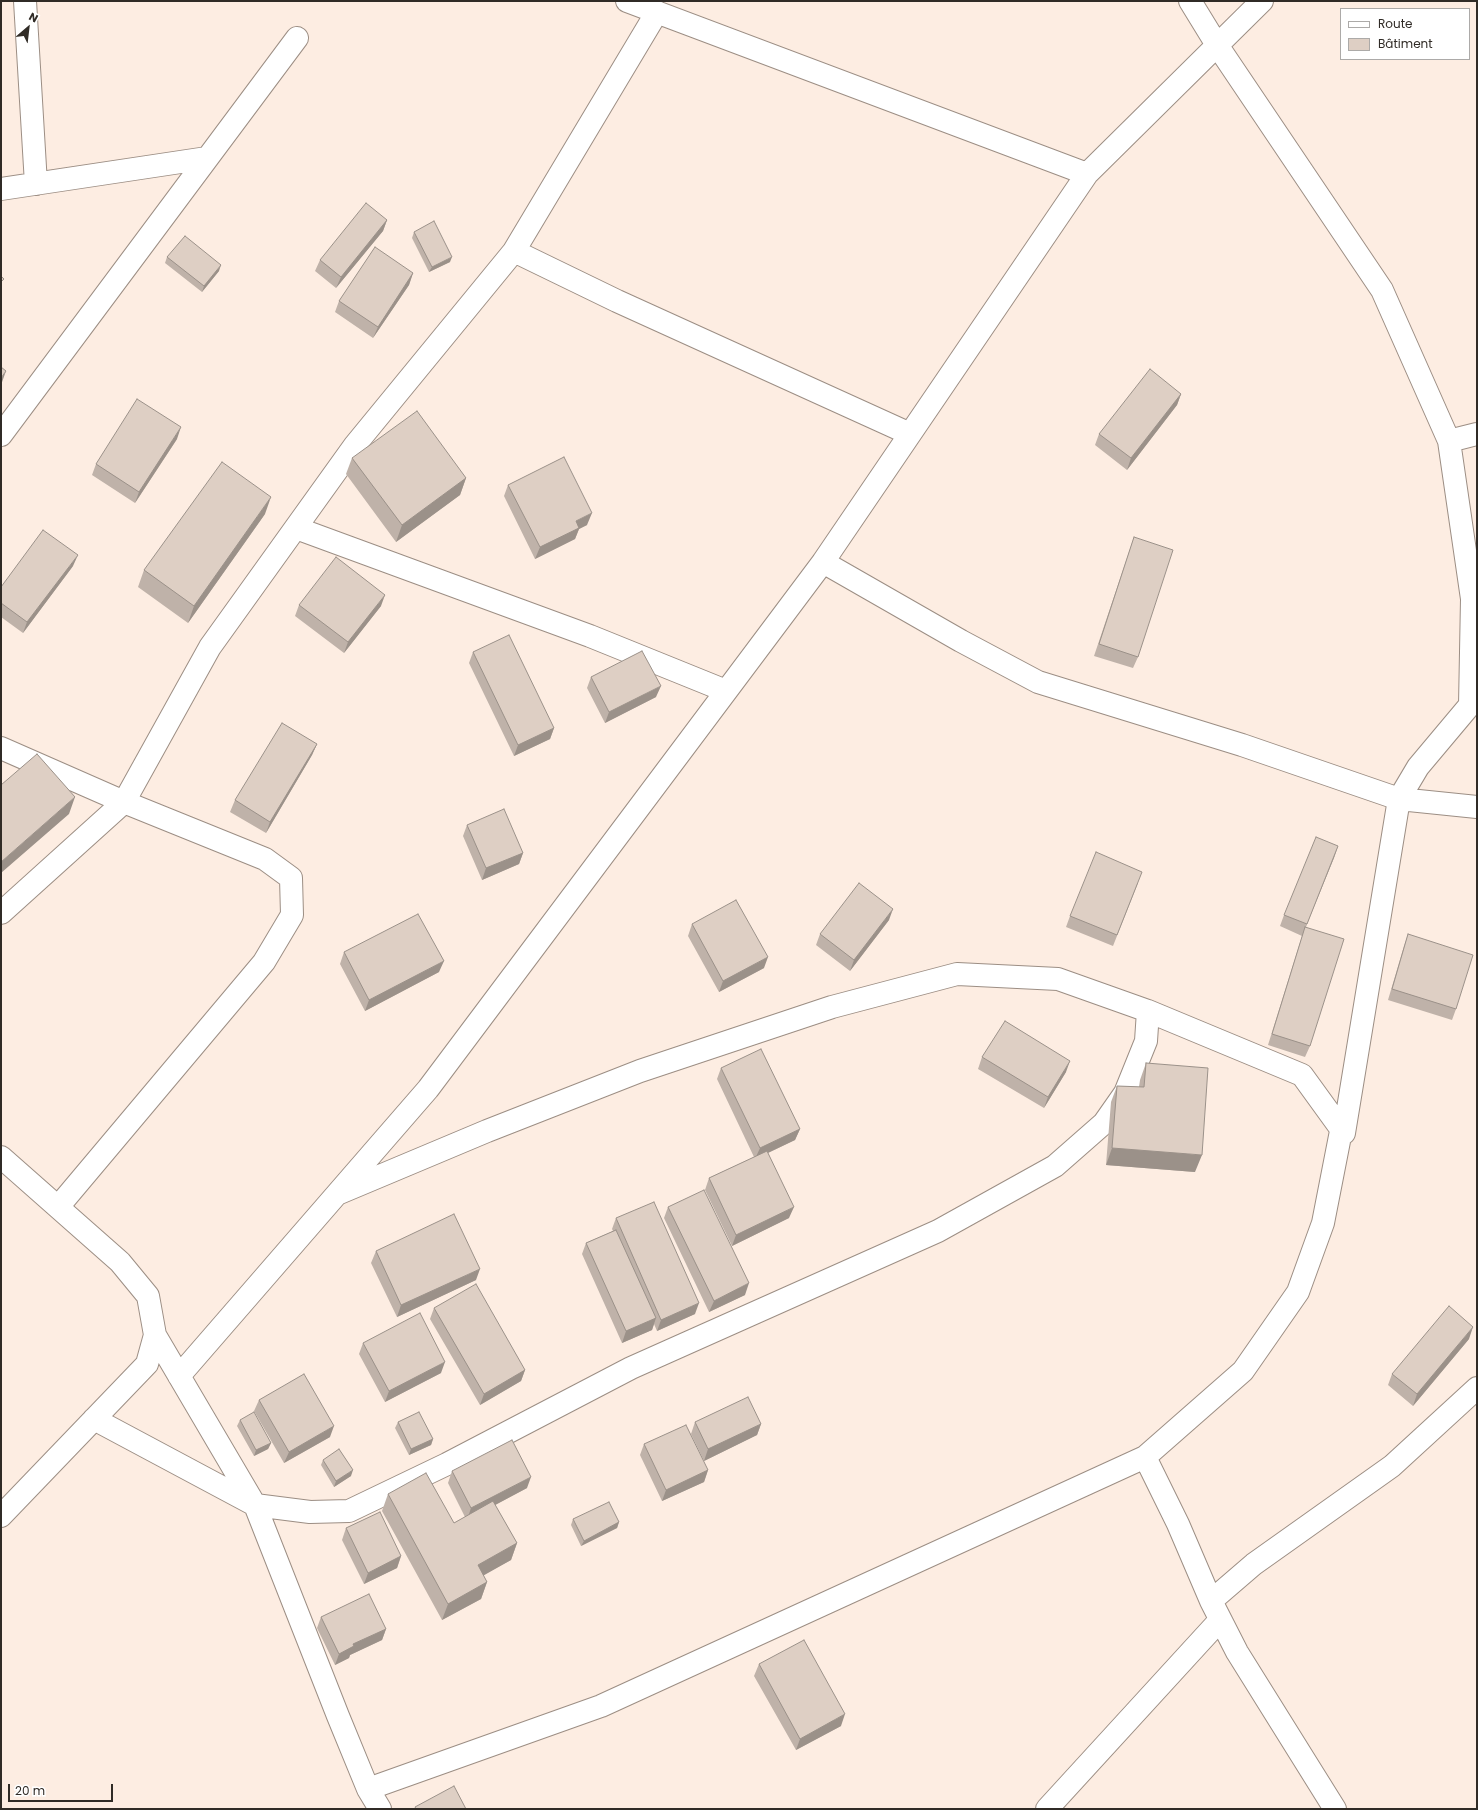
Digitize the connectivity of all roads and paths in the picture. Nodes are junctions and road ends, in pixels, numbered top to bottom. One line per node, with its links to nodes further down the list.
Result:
1 (25, 1): 10 (street)
2 (627, 1): 5 (street)
3 (1190, 1): 7 (street)
4 (1262, 1): 7 (street)
5 (657, 12): 9 (street); 12 (street)
6 (297, 38): 8 (street)
7 (1217, 45): 9 (street); 16 (street)
8 (207, 158): 10 (street); 15 (street)
9 (1087, 174): 13 (street)
10 (36, 184): 11 (street)
11 (1, 190)
12 (514, 251): 13 (street); 17 (street)
13 (910, 434): 18 (street)
14 (1477, 434): 16 (street)
15 (1, 435)
16 (1449, 441): 21 (street)
17 (296, 528): 19 (street); 22 (street)
18 (822, 562): 19 (street); 21 (street)
19 (726, 691): 28 (street)
20 (1, 748): 22 (street)
21 (1398, 800): 23 (street); 26 (street)
22 (124, 802): 24 (street); 29 (street)
23 (1477, 807)
24 (1, 913)
25 (1148, 1011): 26 (street); 28 (street); 35 (street)
26 (1344, 1133): 34 (street)
27 (1, 1156): 29 (street)
28 (337, 1194): 31 (street)
29 (58, 1207): 30 (street)
30 (155, 1335): 31 (street); 33 (street)
31 (179, 1376): 35 (street)
32 (1477, 1388): 37 (street)
33 (94, 1419): 35 (street); 36 (street)
34 (1145, 1457): 37 (street); 38 (street)
35 (255, 1505): 38 (street)
36 (1, 1516)
37 (1216, 1611): 40 (street); 41 (street)
38 (368, 1789): 39 (street)
39 (380, 1809)
40 (1047, 1809)
41 (1335, 1809)

